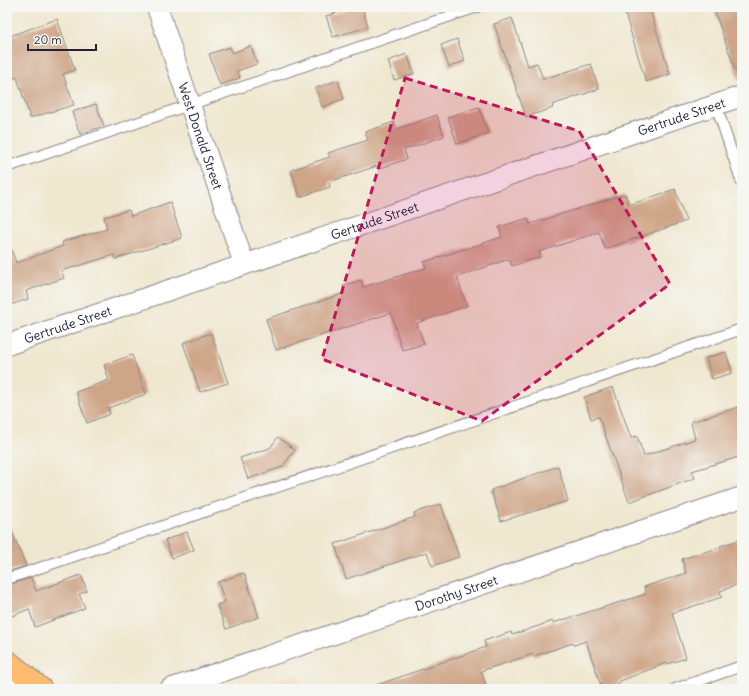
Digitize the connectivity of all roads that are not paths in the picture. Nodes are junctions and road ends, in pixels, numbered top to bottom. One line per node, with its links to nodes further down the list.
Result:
1 (157, 7): 4 (street, West Donald Street)
2 (477, 7): 4 (lane)
3 (742, 96): 5 (street, Gertrude Street)
4 (190, 105): 6 (lane); 8 (street, West Donald Street)
5 (716, 105): 7 (lane); 8 (street, Gertrude Street)
6 (7, 166)
7 (742, 183)
8 (244, 264): 10 (street, Gertrude Street)
9 (742, 329): 12 (lane)
10 (7, 345)
11 (742, 497): 16 (street, Dorothy Street)
12 (7, 579)
13 (742, 666): 17 (lane)
14 (13, 675): 15 (main road)
15 (41, 689)
16 (170, 689)
17 (675, 689)

